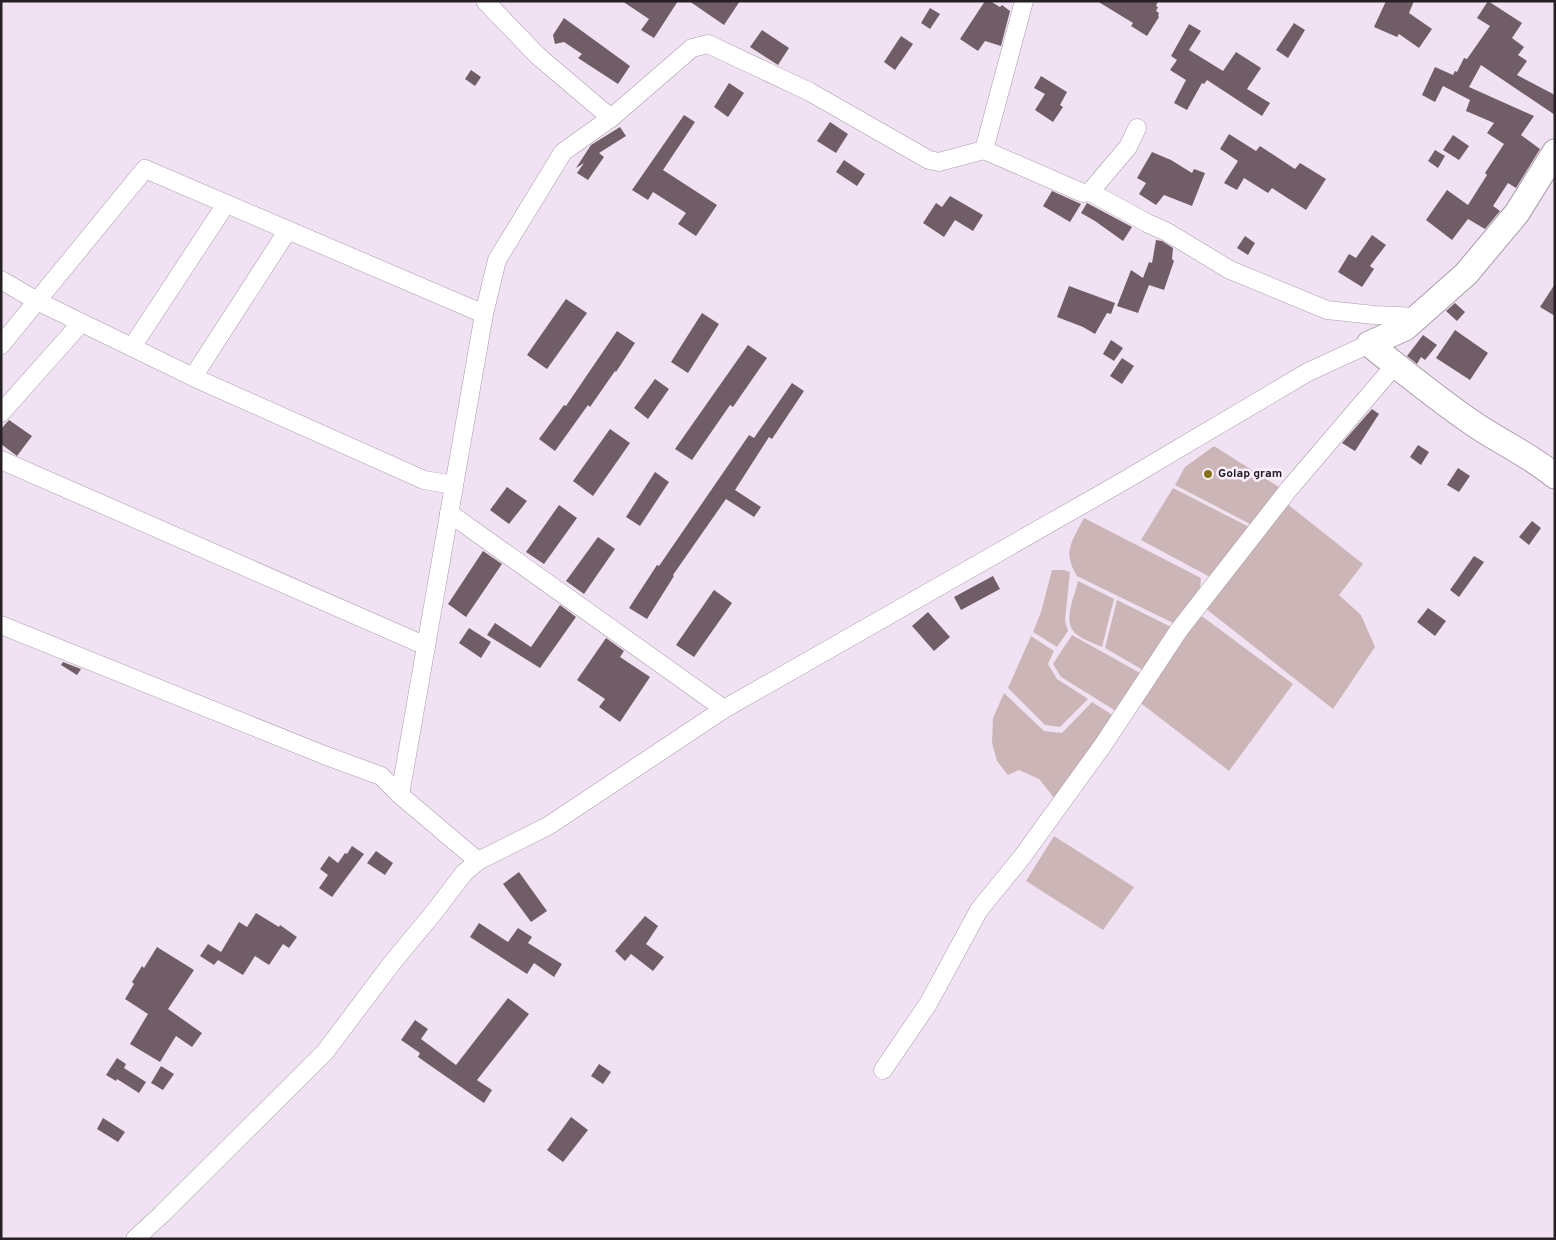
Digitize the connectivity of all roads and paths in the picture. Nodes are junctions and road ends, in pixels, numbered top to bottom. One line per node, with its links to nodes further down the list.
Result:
1 (485, 1): 3 (street)
2 (1024, 1): 5 (street)
3 (611, 118): 5 (street); 12 (street)
4 (1137, 128): 7 (street)
5 (984, 150): 7 (street)
6 (1555, 152): 13 (street)
7 (1090, 192): 13 (street)
8 (226, 204): 9 (street); 11 (street); 17 (street)
9 (288, 230): 12 (street); 19 (street)
10 (1, 280): 11 (street)
11 (37, 301): 14 (street); 16 (street)
12 (484, 314): 23 (street)
13 (1418, 317): 15 (street)
14 (81, 323): 17 (street); 20 (street)
15 (1369, 344): 18 (street); 27 (street)
16 (1, 345)
17 (132, 347): 19 (street)
18 (1396, 365): 22 (street); 30 (street)
19 (193, 377): 23 (street)
20 (1, 413)
21 (1, 460): 26 (street)
22 (1553, 472)
23 (454, 485): 24 (street)
24 (449, 513): 26 (street); 27 (street)
25 (1, 625): 28 (street)
26 (426, 646): 28 (street)
27 (724, 710): 29 (street)
28 (400, 795): 29 (street)
29 (478, 861): 31 (street)
30 (883, 1070)
31 (136, 1239)

